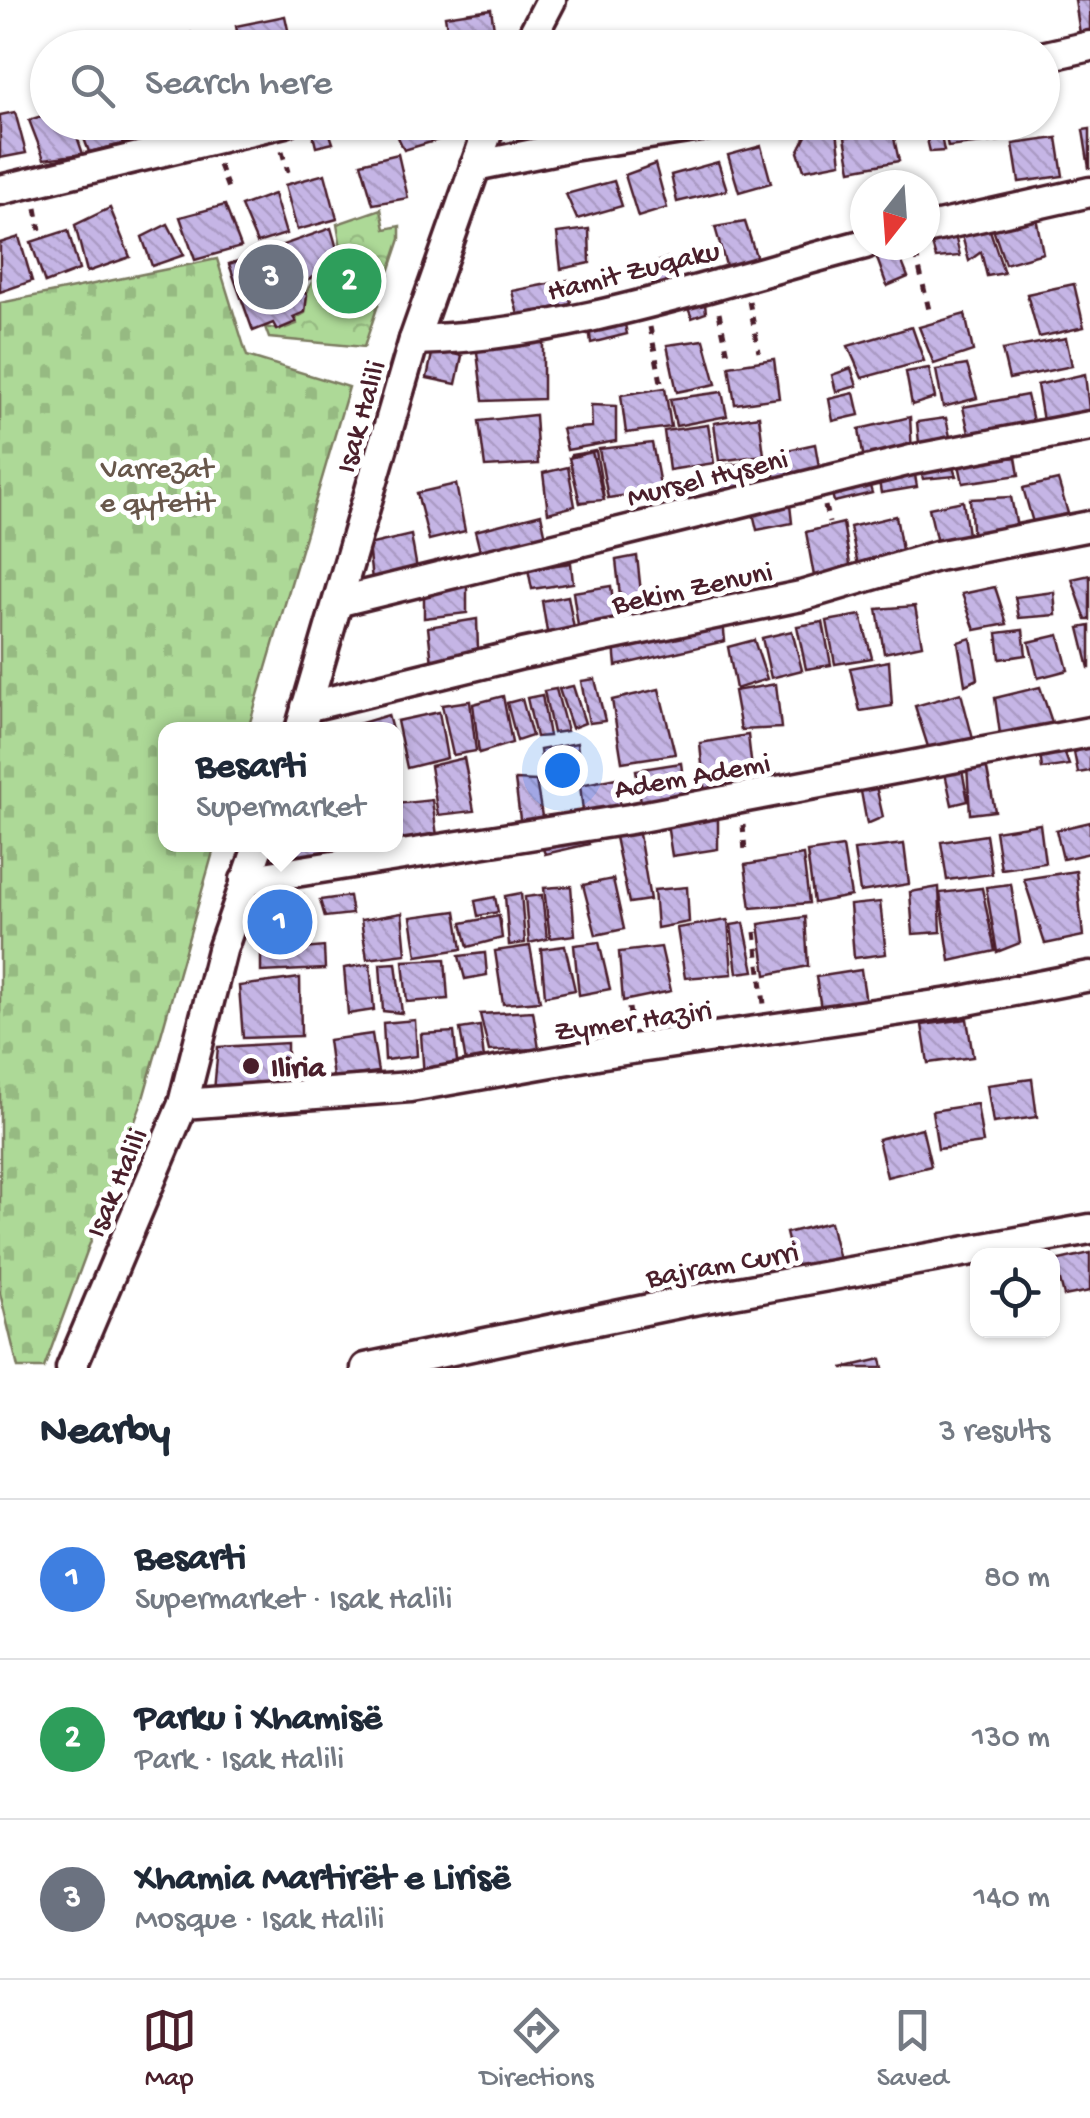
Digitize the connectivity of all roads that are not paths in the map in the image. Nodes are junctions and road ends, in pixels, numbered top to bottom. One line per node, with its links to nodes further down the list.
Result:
1 (551, 0): 2 (street)
2 (535, 30)
3 (1090, 46): 4 (street)
4 (1060, 53)
5 (210, 140): 9 (street)
6 (484, 140): 8 (street, Isak Halili)
7 (624, 140): 8 (street)
8 (475, 166): 13 (street, Isak Halili)
9 (0, 190)
10 (1090, 192): 11 (street)
11 (940, 226)
12 (850, 248): 13 (street, Hamit Zuqaku)
13 (414, 340): 16 (street, Isak Halili)
14 (1090, 426): 16 (street, Mursel Hyseni)
15 (1090, 526): 17 (street, Bekim Zenuni)
16 (341, 601): 17 (street, Isak Halili)
17 (303, 718)
18 (1090, 732): 20 (street, Adem Ademi)
19 (256, 852): 20 (street, Isak Halili)
20 (245, 880): 22 (street, Isak Halili)
21 (1090, 976): 22 (street, Zymer Haziri)
22 (183, 1104): 24 (street, Isak Halili)
23 (1090, 1228): 25 (street, Bajram Curri)
24 (70, 1368)
25 (366, 1368)

